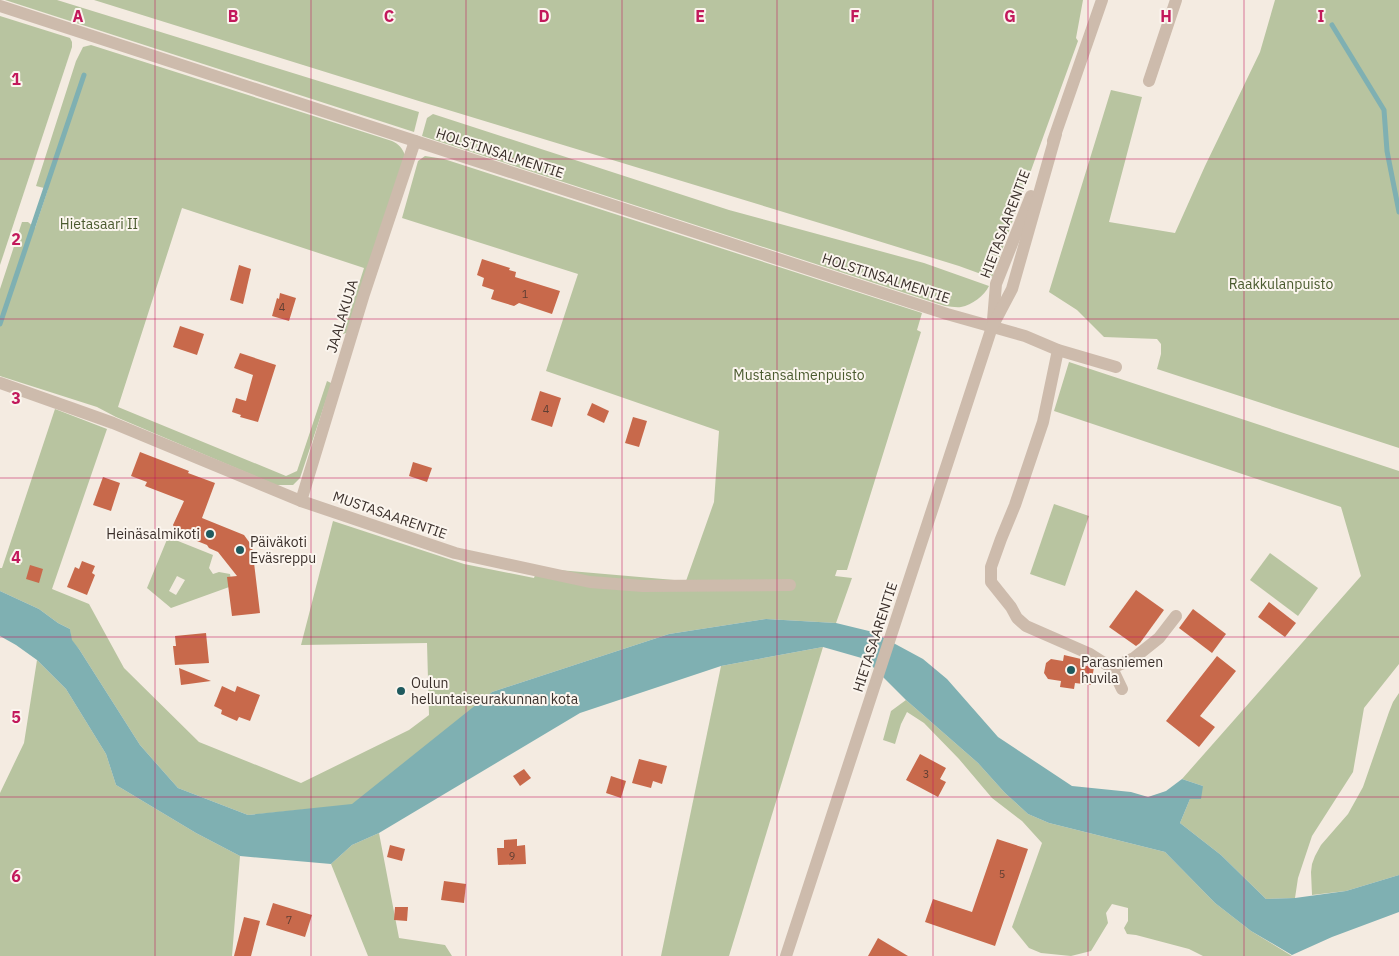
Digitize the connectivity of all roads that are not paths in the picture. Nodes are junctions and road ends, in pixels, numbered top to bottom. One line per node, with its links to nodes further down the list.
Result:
1 (1102, 0): 6 (street, HIETASAARENTIE)
2 (1176, 0): 4 (street)
3 (0, 6): 5 (street, HOLSTINSALMENTIE)
4 (1149, 81)
5 (415, 141): 6 (street, HOLSTINSALMENTIE); 10 (street, JAALAKUJA)
6 (992, 327): 7 (street, HOLSTINSALMENTIE); 15 (street, HIETASAARENTIE)
7 (1058, 350): 8 (street, HOLSTINSALMENTIE); 13 (street)
8 (1116, 367)
9 (0, 384): 10 (street, MUSTASAARENTIE)
10 (301, 500): 11 (street, MUSTASAARENTIE)
11 (790, 585)
12 (1176, 616): 13 (street)
13 (1112, 668): 14 (street)
14 (1122, 690)
15 (786, 956)

